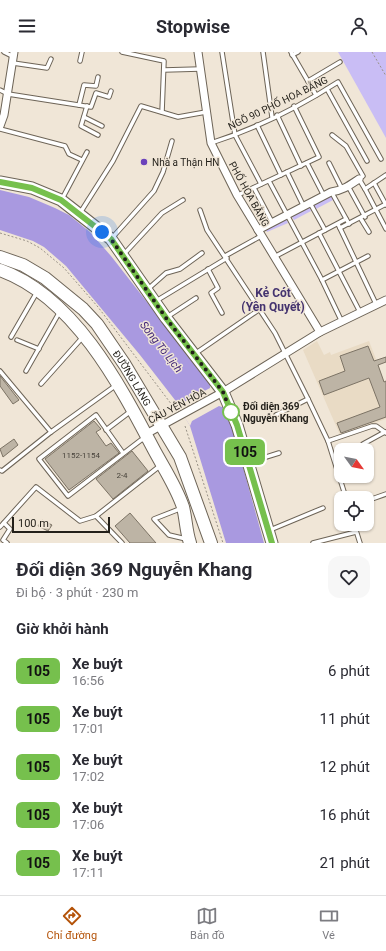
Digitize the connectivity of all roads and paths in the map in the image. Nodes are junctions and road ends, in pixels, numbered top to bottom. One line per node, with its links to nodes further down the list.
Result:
1 (4, 52): 11 (lane)
2 (82, 52): 13 (lane)
3 (122, 52): 9 (lane)
4 (198, 52): 15 (street, PHỐ HOA BẰNG)
5 (222, 52): 40 (lane)
6 (263, 52): 32 (lane)
7 (298, 52): 10 (lane)
8 (372, 52): 17 (path)
9 (142, 54): 16 (lane)
10 (292, 54): 19 (lane)
11 (13, 57): 12 (lane); 23 (street)
12 (51, 59)
13 (80, 61)
14 (340, 62): 19 (lane)
15 (200, 69): 16 (lane); 29 (street, PHỐ HOA BẰNG)
16 (164, 70): 28 (lane)
17 (386, 76)
18 (98, 77): 25 (lane)
19 (308, 81): 24 (lane)
20 (327, 89): 24 (lane, NGÕ 90 PHỐ HOA BẰNG); 45 (lane, NGÕ 90 PHỐ HOA BẰNG); 47 (lane)
21 (0, 90): 23 (lane)
22 (111, 91): 26 (lane)
23 (8, 94): 25 (lane); 35 (street)
24 (316, 95): 27 (lane, NGÕ 90 PHỐ HOA BẰNG)
25 (79, 105): 26 (lane)
26 (87, 106): 31 (lane)
27 (294, 106): 30 (lane, NGÕ 90 PHỐ HOA BẰNG); 48 (lane)
28 (162, 112): 29 (lane); 71 (lane)
29 (206, 112): 43 (street, PHỐ HOA BẰNG)
30 (277, 115): 32 (lane, NGÕ 90 PHỐ HOA BẰNG); 50 (lane)
31 (84, 117): 33 (lane); 36 (lane)
32 (272, 117): 34 (lane, NGÕ 90 PHỐ HOA BẰNG)
33 (82, 124): 38 (lane); 39 (lane)
34 (257, 125): 40 (lane, NGÕ 90 PHỐ HOA BẰNG); 53 (lane)
35 (0, 126)
36 (102, 126)
37 (0, 129): 46 (lane)
38 (93, 130)
39 (98, 135)
40 (235, 135): 43 (lane, NGÕ 90 PHỐ HOA BẰNG); 58 (lane)
41 (332, 135): 54 (lane)
42 (172, 141): 84 (lane)
43 (211, 143): 63 (street, PHỐ HOA BẰNG)
44 (87, 152): 46 (lane)
45 (381, 159)
46 (82, 160): 65 (lane)
47 (368, 161)
48 (307, 163): 50 (lane); 64 (lane)
49 (329, 163): 60 (lane)
50 (301, 166): 51 (lane)
51 (287, 172): 53 (lane); 67 (lane)
52 (386, 175): 57 (lane)
53 (281, 176): 55 (lane)
54 (359, 179): 60 (street); 61 (lane)
55 (269, 181): 58 (lane); 72 (lane)
56 (0, 182): 65 (main road)
57 (374, 183): 61 (lane); 68 (lane)
58 (261, 184): 59 (lane)
59 (254, 188): 63 (lane); 75 (lane)
60 (345, 188): 62 (street); 73 (lane)
61 (365, 189): 70 (lane)
62 (331, 192): 64 (street); 74 (lane)
63 (237, 195): 82 (street, PHỐ HOA BẰNG)
64 (324, 196): 67 (street)
65 (61, 200): 71 (main road)
66 (183, 200): 87 (lane)
67 (307, 204): 72 (street); 80 (lane)
68 (386, 205): 70 (lane)
69 (200, 210): 90 (lane)
70 (376, 210): 73 (lane); 79 (lane)
71 (80, 214): 84 (main road)
72 (288, 214): 75 (street); 85 (lane)
73 (363, 218): 77 (lane); 81 (lane)
74 (346, 219): 76 (lane); 77 (lane)
75 (272, 222): 82 (street)
76 (338, 224): 78 (lane); 80 (lane)
77 (349, 224): 78 (lane)
78 (340, 228): 92 (lane)
79 (386, 229)
80 (325, 230): 83 (lane)
81 (368, 232)
82 (259, 233): 90 (lane); 91 (street, PHỐ HOA BẰNG)
83 (319, 233): 85 (lane); 95 (lane)
84 (111, 239): 87 (main road)
85 (302, 241): 91 (lane); 96 (lane)
86 (202, 253): 97 (lane)
87 (123, 255): 97 (main road)
88 (368, 256): 92 (lane)
89 (0, 257): 114 (main road, ĐƯỜNG LÁNG)
90 (226, 257): 93 (lane); 103 (lane)
91 (273, 257): 109 (street, PHỐ HOA BẰNG)
92 (356, 262): 95 (lane); 102 (lane)
93 (208, 269): 101 (lane); 106 (lane)
94 (0, 270): 98 (main road, ĐƯỜNG LÁNG)
95 (339, 271): 96 (lane); 105 (lane)
96 (322, 280): 108 (lane)
97 (147, 289): 101 (main road)
98 (37, 291): 104 (main road, ĐƯỜNG LÁNG); 111 (lane)
99 (196, 298): 107 (lane)
100 (386, 300): 102 (street, CẦU YÊN HÒA)
101 (156, 302): 107 (main road)
102 (376, 304): 105 (street, CẦU YÊN HÒA)
103 (260, 309): 115 (lane); 116 (lane)
104 (61, 310): 110 (main road, ĐƯỜNG LÁNG); 113 (lane)
105 (360, 312): 108 (street, CẦU YÊN HÒA)
106 (222, 313)
107 (166, 318): 115 (main road)
108 (341, 320): 109 (street, CẦU YÊN HÒA)
109 (320, 332): 116 (street, CẦU YÊN HÒA)
110 (84, 335): 117 (main road, ĐƯỜNG LÁNG); 120 (lane)
111 (11, 337)
112 (17, 340): 113 (lane)
113 (39, 349): 119 (lane)
114 (115, 349): 117 (main road); 126 (main road, ĐƯỜNG LÁNG)
115 (195, 354): 122 (main road)
116 (285, 354): 122 (street, CẦU YÊN HÒA); 123 (lane)
117 (101, 359): 121 (main road, ĐƯỜNG LÁNG)
118 (0, 371): 129 (lane)
119 (26, 371)
120 (40, 384)
121 (118, 384): 124 (main road, ĐƯỜNG LÁNG); 129 (lane)
122 (220, 394): 126 (street, CẦU YÊN HÒA); 136 (main road)
123 (308, 399): 125 (lane); 132 (lane)
124 (133, 410): 128 (lane); 131 (main road, ĐƯỜNG LÁNG)
125 (276, 415)
126 (162, 425): 131 (street, CẦU YÊN HÒA); 152 (main road, ĐƯỜNG LÁNG)
127 (185, 426): 153 (path)
128 (106, 430): 135 (lane); 135 (lane)
129 (51, 432): 138 (lane)
130 (386, 433): 132 (lane); 133 (lane)
131 (147, 437): 135 (lane); 137 (main road, ĐƯỜNG LÁNG)
132 (328, 441): 139 (lane)
133 (365, 443)
134 (279, 453): 136 (lane)
135 (123, 454)
136 (248, 463): 147 (main road)
137 (162, 464): 142 (main road, ĐƯỜNG LÁNG); 144 (lane)
138 (0, 470)
139 (344, 491)
140 (386, 494): 141 (lane)
141 (374, 498)
142 (183, 508): 149 (main road, ĐƯỜNG LÁNG); 149 (lane)
143 (323, 508): 147 (lane)
144 (96, 516): 145 (lane); 151 (lane)
145 (4, 522): 146 (lane); 150 (lane)
146 (0, 527)
147 (267, 531): 154 (main road)
148 (356, 532): 155 (lane); 156 (lane)
149 (189, 541)
150 (7, 543)
151 (122, 543)
152 (211, 543)
153 (222, 543)
154 (272, 543)
155 (313, 543)
156 (360, 543)

